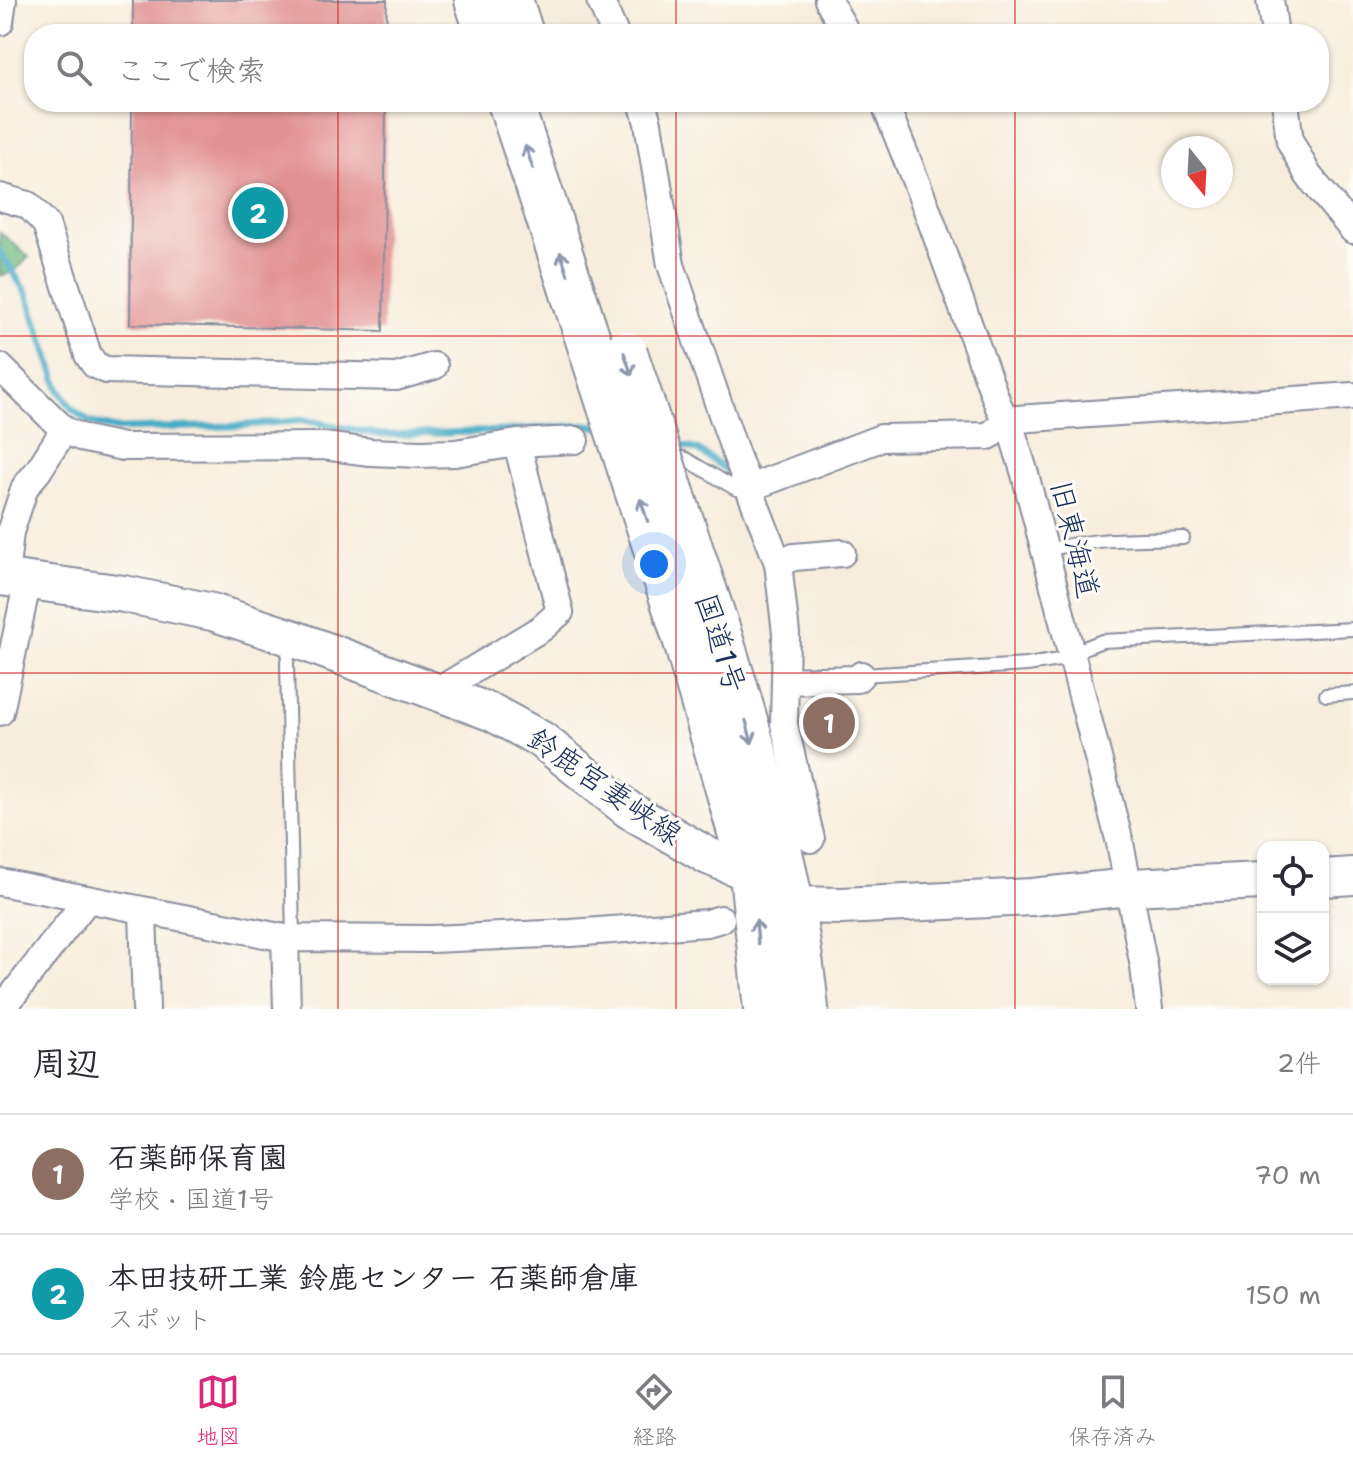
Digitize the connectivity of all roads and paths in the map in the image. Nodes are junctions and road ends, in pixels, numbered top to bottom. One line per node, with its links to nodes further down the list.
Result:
1 (3, 0): 7 (street)
2 (477, 0): 8 (highway)
3 (510, 0): 9 (highway)
4 (600, 0): 10 (street)
5 (828, 0): 11 (street)
6 (1270, 0): 12 (street)
7 (0, 22)
8 (485, 24)
9 (518, 24)
10 (611, 24)
11 (841, 24)
12 (1274, 24)
13 (515, 112): 19 (highway, 国道1号, one-way to 13)
14 (544, 112): 19 (highway, 国道1号)
15 (645, 112): 28 (street)
16 (888, 112): 24 (street, 旧東海道)
17 (1286, 112): 20 (street)
18 (0, 197): 21 (street)
19 (562, 211): 35 (highway, 国道1号, bridge)
20 (1353, 230)
21 (434, 366)
22 (0, 367): 25 (street)
23 (1353, 396): 24 (street)
24 (1006, 422): 28 (street); 30 (street, 旧東海道)
25 (64, 430): 27 (street); 33 (street)
26 (590, 437): 27 (street); 28 (lane)
27 (517, 443): 40 (street)
28 (749, 488): 32 (street)
29 (1183, 538): 30 (lane)
30 (1045, 551): 37 (street, 旧東海道)
31 (842, 553): 32 (street)
32 (778, 563): 39 (street)
33 (11, 578): 36 (main road, 鈴鹿宮妻峡線); 43 (street)
34 (1353, 629): 37 (lane)
35 (701, 634): 45 (highway, 国道1号); 52 (highway, 国道1号, one-way to 52)
36 (292, 638): 40 (main road, 鈴鹿宮妻峡線); 55 (lane)
37 (1072, 655): 38 (lane); 50 (street, 旧東海道)
38 (861, 675): 39 (street)
39 (785, 681): 44 (street)
40 (438, 691): 45 (main road, 鈴鹿宮妻峡線)
41 (1353, 693): 42 (lane)
42 (1326, 695)
43 (0, 712)
44 (811, 839)
45 (752, 874): 52 (main road, 鈴鹿宮妻峡線); 59 (highway, 国道1号, one-way to 45)
46 (1353, 876): 47 (main road)
47 (1329, 878)
48 (1257, 881): 50 (main road)
49 (0, 882): 51 (street)
50 (1130, 887): 52 (main road); 61 (street, 旧東海道)
51 (87, 900): 53 (street); 56 (street)
52 (793, 905): 60 (highway, 国道1号)
53 (143, 911): 55 (street); 57 (street)
54 (721, 919): 55 (street)
55 (289, 938): 58 (street)
56 (2, 1009)
57 (146, 1009)
58 (287, 1009)
59 (766, 1009)
60 (806, 1009)
61 (1149, 1009)

